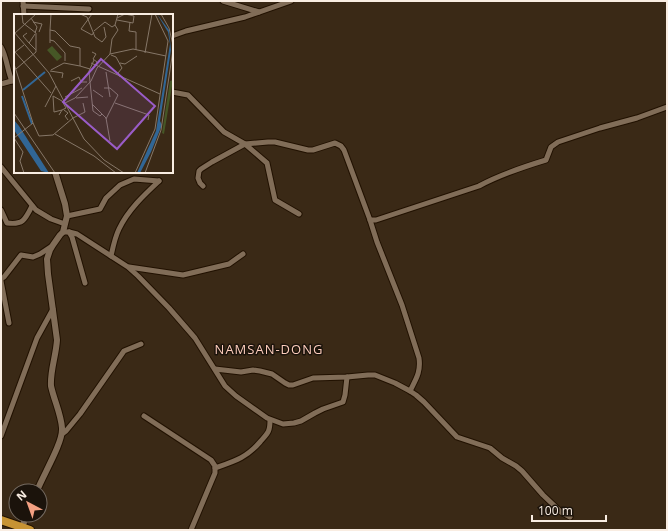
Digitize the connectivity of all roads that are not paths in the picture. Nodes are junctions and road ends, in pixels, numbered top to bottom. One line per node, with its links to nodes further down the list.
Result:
1 (223, 1): 5 (street)
2 (291, 1): 5 (street)
3 (23, 3): 4 (street); 6 (street)
4 (89, 9)
5 (259, 12): 7 (street)
6 (24, 14)
7 (173, 36)
8 (1, 47): 9 (street)
9 (13, 80): 10 (street)
10 (1, 84)
11 (173, 92): 13 (street)
12 (667, 107): 21 (street)
13 (245, 144): 16 (street); 19 (street); 21 (street)
14 (1, 166): 17 (street)
15 (55, 173): 20 (street)
16 (203, 186)
17 (32, 206): 18 (street); 22 (street)
18 (1, 210)
19 (299, 214)
20 (67, 216): 22 (street); 26 (street)
21 (370, 220): 35 (street)
22 (65, 224): 23 (street)
23 (66, 232): 24 (street); 26 (street); 29 (street)
24 (53, 245): 28 (street); 30 (street)
25 (243, 254): 27 (street)
26 (110, 256): 27 (street)
27 (128, 267): 33 (street)
28 (1, 280): 31 (street)
29 (85, 283)
30 (52, 309): 38 (street); 39 (street)
31 (9, 323)
32 (141, 344): 38 (street)
33 (215, 369): 34 (street); 37 (street)
34 (347, 377): 35 (street); 37 (street)
35 (410, 391): 42 (street)
36 (144, 416): 40 (street)
37 (270, 420): 40 (street)
38 (62, 434): 41 (street)
39 (1, 436)
40 (215, 468): 47 (street)
41 (41, 483)
42 (570, 517)
43 (1, 520): 45 (main road)
44 (24, 523): 45 (street)
45 (22, 527): 46 (main road)
46 (30, 530)
47 (191, 530)

